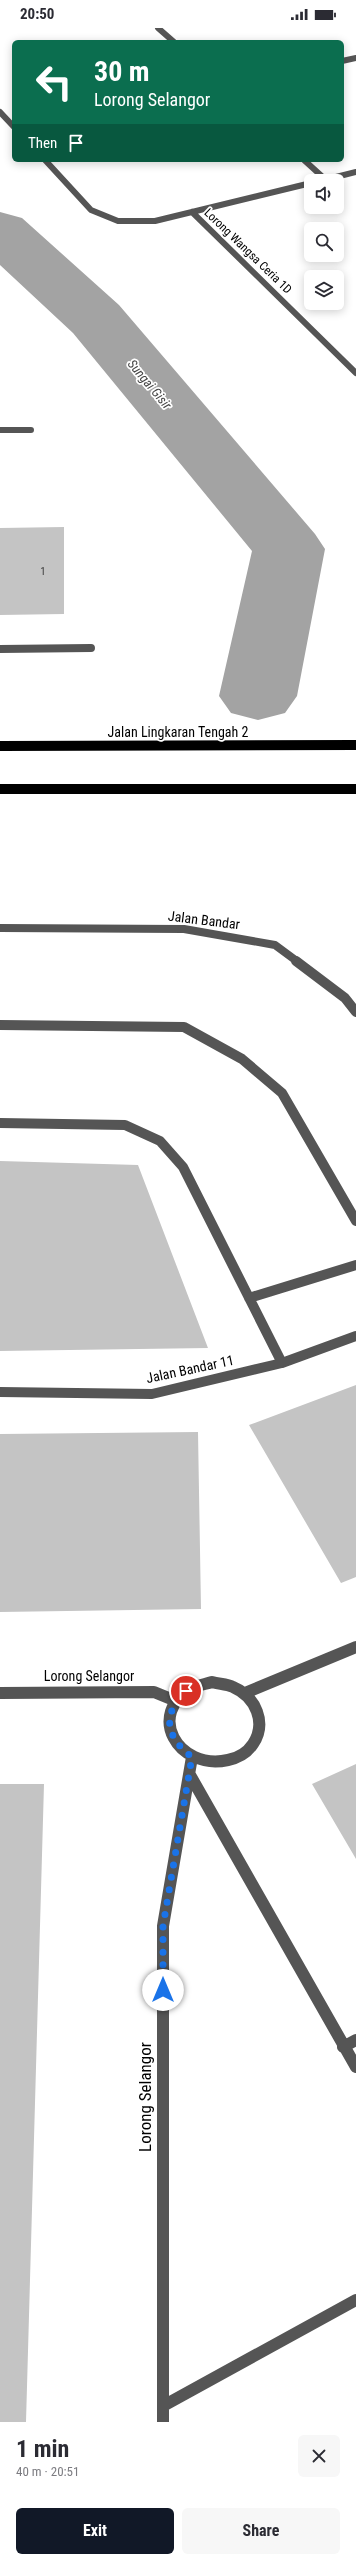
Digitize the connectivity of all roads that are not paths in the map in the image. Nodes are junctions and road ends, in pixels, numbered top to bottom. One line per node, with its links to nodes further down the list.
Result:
1 (158, 28): 2 (street)
2 (172, 40)
3 (356, 58): 4 (street)
4 (344, 61)
5 (0, 112): 6 (street)
6 (12, 125)
7 (47, 162): 13 (street)
8 (306, 162): 10 (street)
9 (356, 172): 11 (street)
10 (317, 174)
11 (344, 175)
12 (304, 185): 13 (street)
13 (192, 212): 14 (street, Lorong Wangsa Ceria 1D)
14 (356, 373)
15 (0, 430): 16 (street)
16 (31, 430)
17 (91, 648): 18 (street)
18 (0, 649)
19 (356, 745): 20 (highway, Jalan Lingkaran Tengah 2)
20 (0, 746)
21 (0, 789): 22 (highway)
22 (356, 789)
23 (0, 928): 24 (street, Jalan Bandar)
24 (356, 1012)
25 (0, 1025): 27 (street)
26 (0, 1123): 29 (street)
27 (356, 1222)
28 (356, 1264): 29 (street)
29 (249, 1298): 31 (street)
30 (356, 1336): 31 (street, Jalan Bandar 11)
31 (282, 1363): 32 (street, Jalan Bandar 11)
32 (0, 1392)
33 (356, 1647): 35 (street)
34 (0, 1693): 36 (street, Lorong Selangor)
35 (245, 1693): 36 (street); 37 (street)
36 (176, 1700): 37 (street)
37 (192, 1757): 38 (street, Lorong Selangor)
38 (190, 1775): 40 (street); 43 (street, Lorong Selangor)
39 (356, 2040): 40 (street)
40 (343, 2047): 41 (street)
41 (356, 2067)
42 (356, 2300): 43 (street)
43 (163, 2406): 44 (street, Lorong Selangor)
44 (163, 2422)

